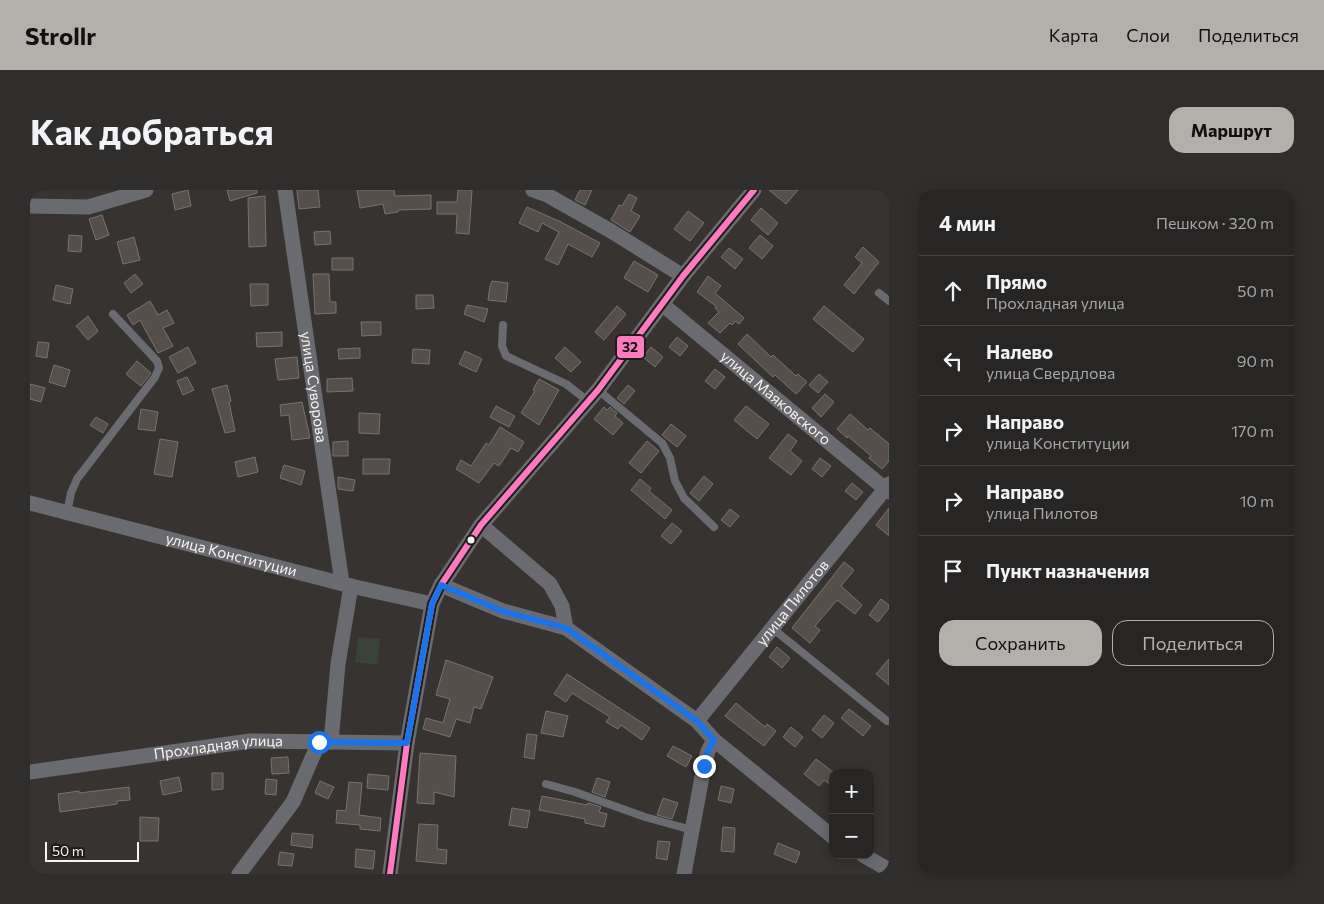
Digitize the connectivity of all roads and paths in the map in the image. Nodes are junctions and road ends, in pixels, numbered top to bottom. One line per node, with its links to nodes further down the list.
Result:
1 (146, 190): 5 (street)
2 (285, 190): 18 (street, улица Суворова)
3 (533, 190): 6 (street)
4 (754, 190): 6 (street)
5 (30, 206)
6 (683, 276): 9 (street)
7 (879, 293): 8 (lane)
8 (889, 301)
9 (663, 305): 12 (street); 13 (street, улица Маяковского)
10 (113, 314): 15 (lane)
11 (503, 326): 12 (lane)
12 (593, 395): 16 (street); 17 (lane)
13 (888, 488): 22 (street, улица Пилотов)
14 (30, 503): 15 (street, улица Конституции)
15 (67, 513): 18 (street, улица Конституции)
16 (481, 525): 19 (street); 21 (street)
17 (714, 527)
18 (346, 584): 20 (street, улица Конституции); 26 (street, улица Суворова)
19 (441, 585): 20 (street); 21 (street)
20 (432, 604): 27 (street)
21 (566, 628): 23 (street)
22 (772, 628): 23 (street, улица Пилотов); 24 (lane)
23 (697, 721): 25 (street)
24 (887, 721)
25 (714, 740): 30 (street); 31 (street)
26 (325, 742): 27 (street, Прохладная улица); 28 (street, Прохладная улица); 34 (street, улица Суворова)
27 (407, 743): 35 (street)
28 (30, 772)
29 (546, 784): 30 (lane)
30 (692, 830): 36 (street)
31 (829, 834)
32 (870, 859): 33 (street)
33 (889, 870)
34 (239, 874)
35 (390, 874)
36 (684, 874)

